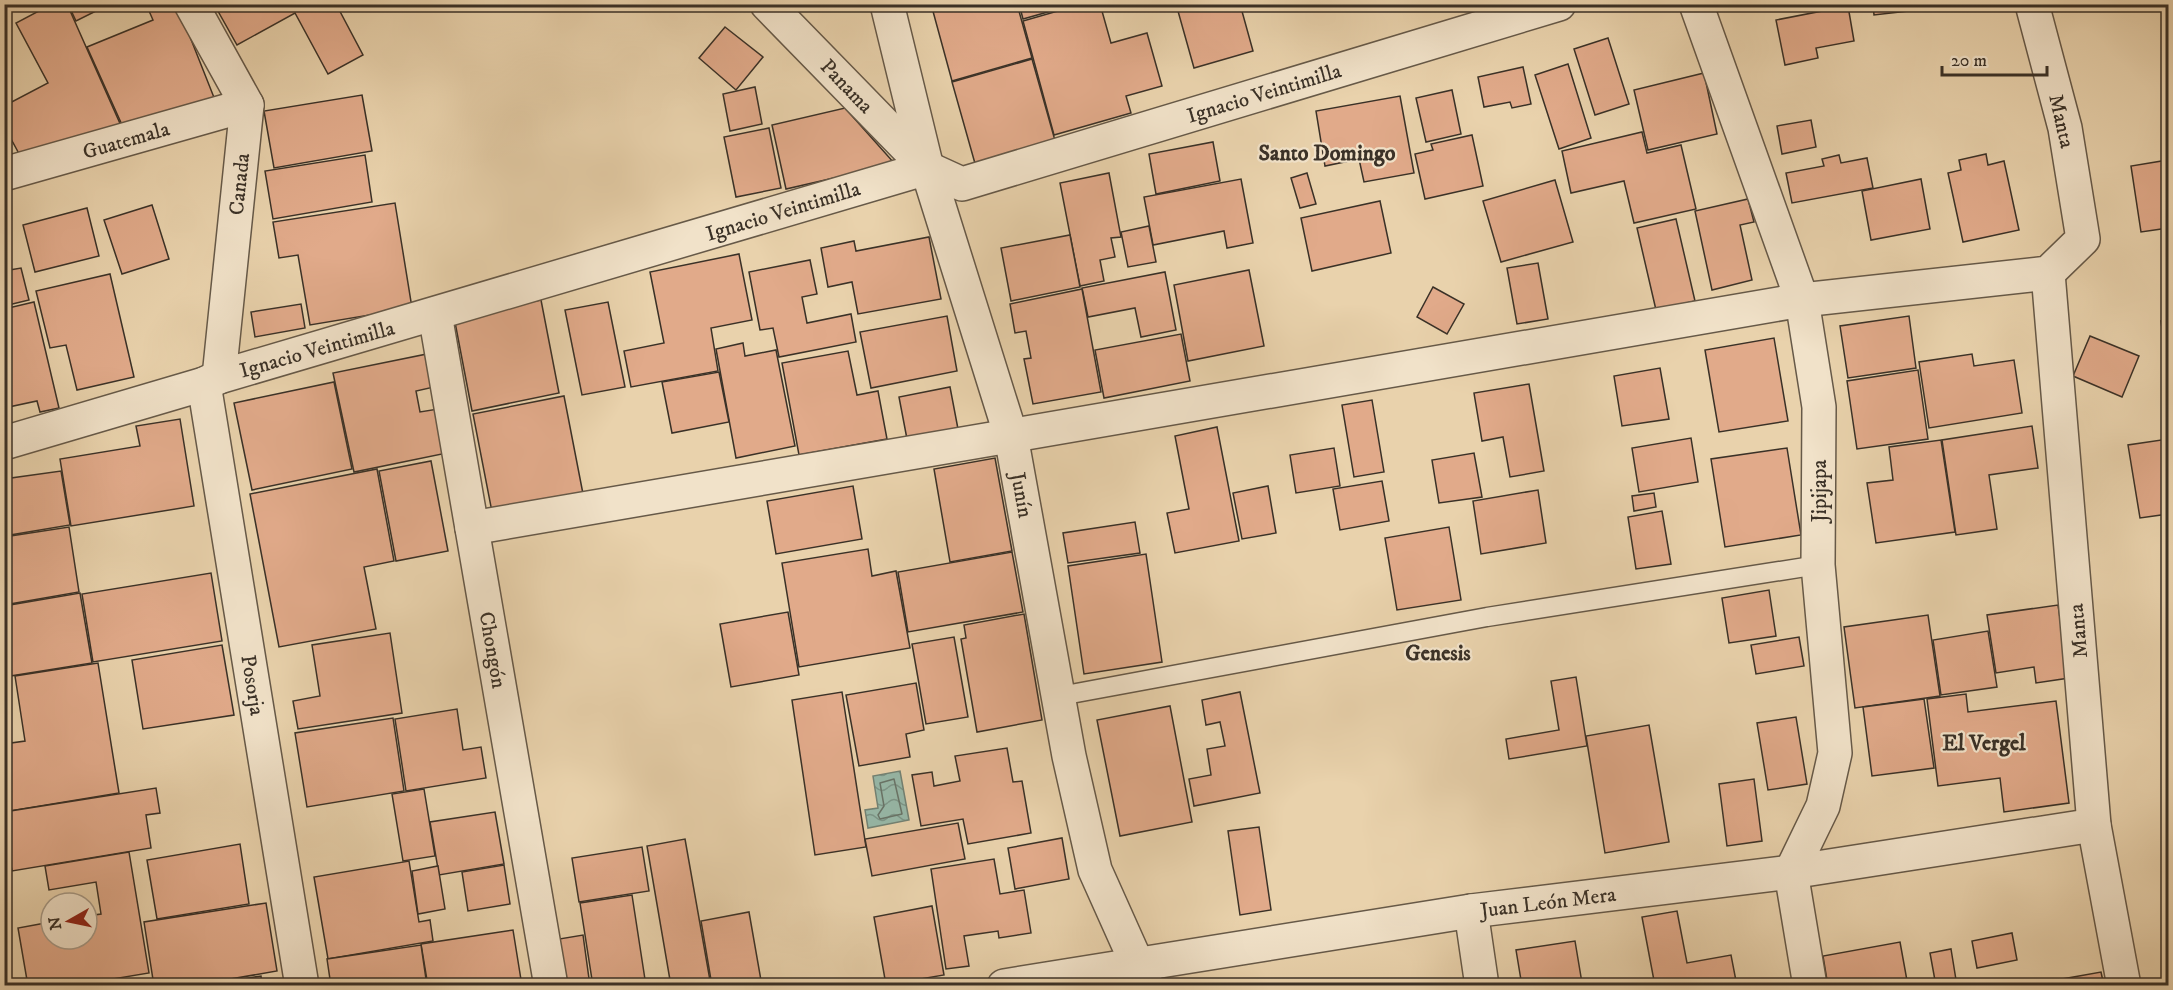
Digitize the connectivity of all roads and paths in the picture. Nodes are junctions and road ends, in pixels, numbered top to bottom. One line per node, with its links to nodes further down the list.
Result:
1 (191, 4): 7 (street)
2 (766, 4): 9 (street, Panama)
3 (887, 4): 9 (street, Junín)
4 (1559, 4): 9 (street, Ignacio Veintimilla)
5 (1696, 4): 11 (street, Jipijapa)
6 (2032, 4): 10 (street, Manta)
7 (247, 105): 8 (street, Guatemala); 13 (street, Canada)
8 (8, 166)
9 (927, 168): 12 (street, Ignacio Veintimilla); 14 (street, Junín)
10 (2048, 273): 11 (street); 19 (street, Manta)
11 (1802, 300): 14 (street); 17 (street, Jipijapa)
12 (435, 314): 13 (street, Ignacio Veintimilla); 16 (street, Chongón)
13 (211, 380): 15 (street, Ignacio Veintimilla); 23 (street, Posorja)
14 (1011, 436): 16 (street); 18 (street, Junín)
15 (4, 443)
16 (472, 528): 24 (street, Chongón)
17 (1818, 565): 18 (lane); 20 (street, Jipijapa)
18 (1060, 696): 22 (street, Junín)
19 (2094, 825): 20 (street, Juan León Mera); 28 (street, Manta)
20 (1791, 872): 21 (street, Juan León Mera); 27 (street)
21 (1471, 911): 22 (street, Juan León Mera); 26 (street)
22 (1142, 974): 25 (street, Juan León Mera)
23 (302, 986)
24 (551, 986)
25 (1004, 986)
26 (1482, 986)
27 (1810, 986)
28 (2124, 986)

